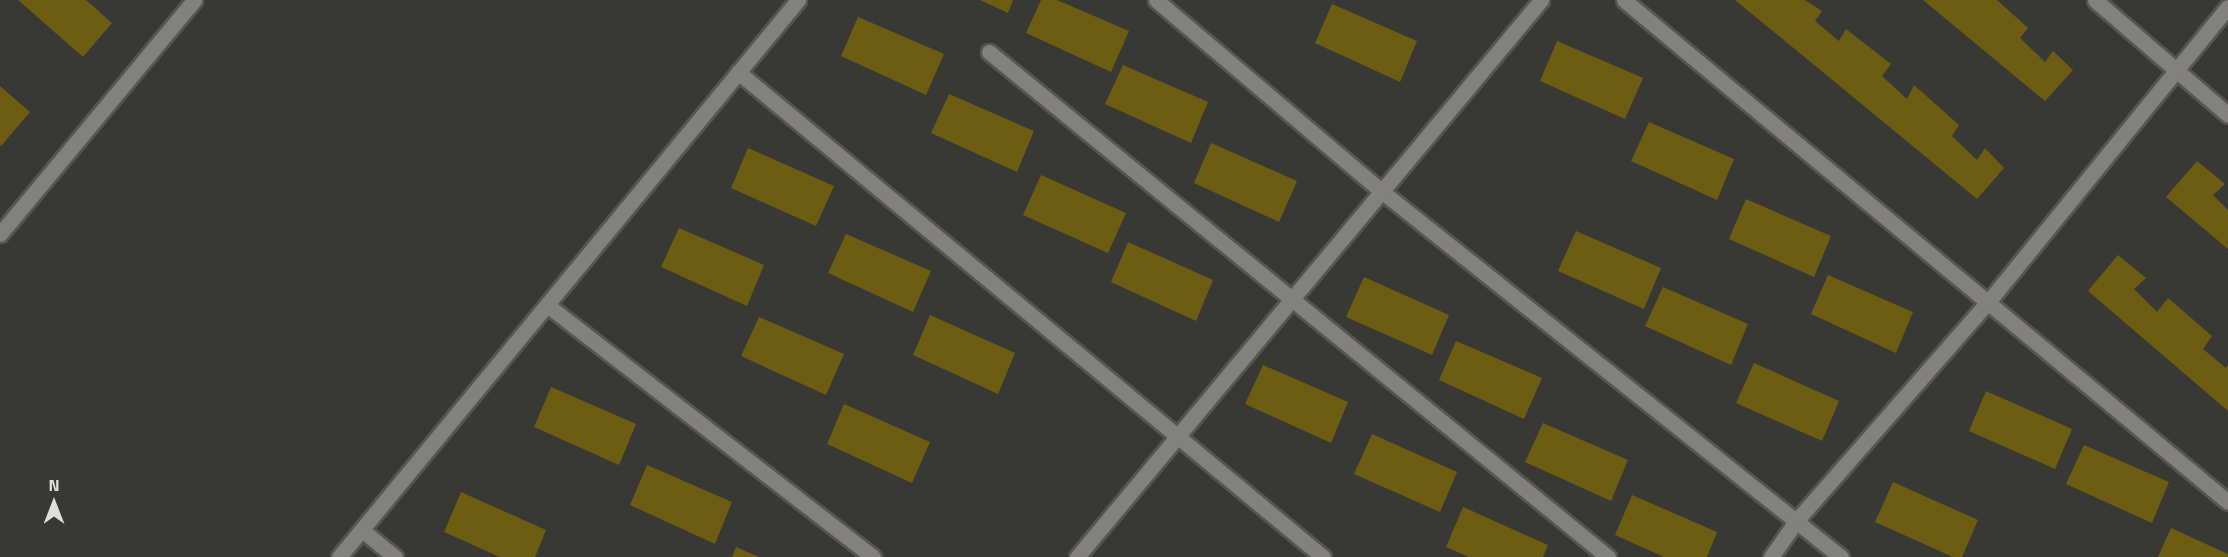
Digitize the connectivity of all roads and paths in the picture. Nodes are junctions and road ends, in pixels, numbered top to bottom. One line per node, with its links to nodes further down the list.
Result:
1 (192, 0): 13 (street)
2 (798, 0): 10 (street)
3 (1156, 0): 12 (street)
4 (1541, 0): 12 (street)
5 (1624, 0): 15 (street)
6 (2095, 0): 9 (street)
7 (2228, 7): 9 (street)
8 (988, 52): 14 (street)
9 (2176, 71): 11 (street); 15 (street)
10 (738, 72): 16 (street); 17 (street)
11 (2228, 115)
12 (1380, 190): 14 (street); 19 (street)
13 (0, 234)
14 (1292, 296): 17 (street); 26 (street)
15 (1988, 302): 18 (street); 19 (street)
16 (547, 305): 20 (street); 23 (street)
17 (1176, 436): 24 (street); 25 (street)
18 (2228, 502)
19 (1797, 520): 27 (street); 28 (street)
20 (362, 530): 21 (street); 22 (street)
21 (339, 557)
22 (395, 557)
23 (873, 557)
24 (1077, 557)
25 (1323, 557)
26 (1608, 557)
27 (1772, 557)
28 (1841, 557)

